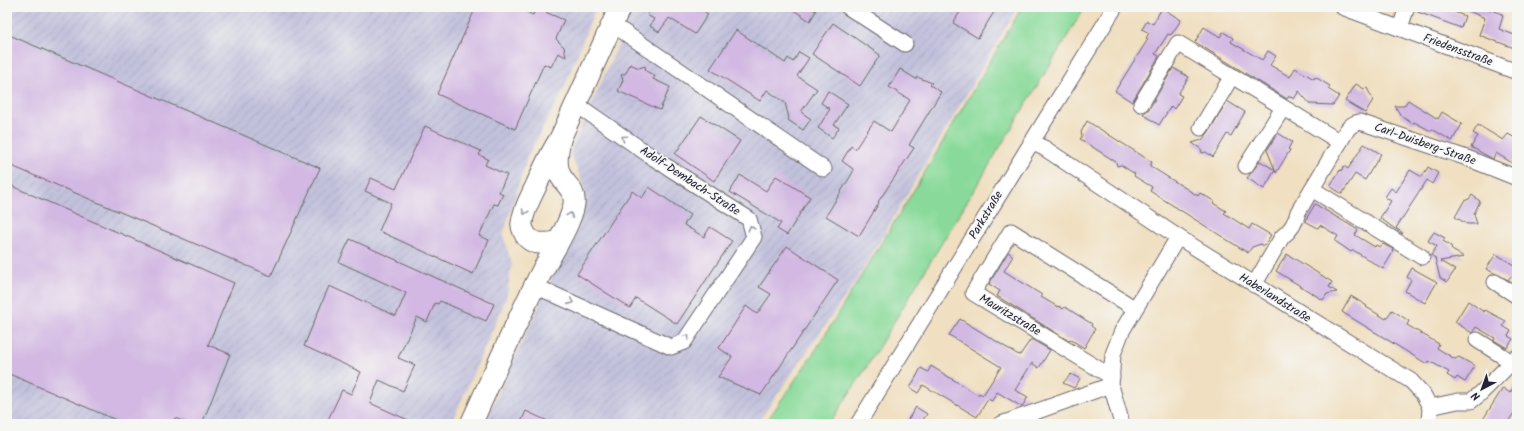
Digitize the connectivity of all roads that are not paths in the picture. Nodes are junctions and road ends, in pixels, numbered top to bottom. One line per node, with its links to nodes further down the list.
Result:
1 (848, 7): 7 (street)
2 (1115, 7): 15 (street, Parkstraße)
3 (1342, 7): 6 (street, Friedensstraße)
4 (1407, 7): 6 (street)
5 (616, 16): 10 (main road); 18 (street)
6 (1400, 28): 8 (street, Friedensstraße)
7 (905, 44)
8 (1517, 72)
9 (1232, 76): 11 (street); 12 (street); 13 (street)
10 (576, 104): 14 (main road); 27 (street, Adolf-Dembach-Straße, one-way to 10)
11 (1141, 104)
12 (1284, 108): 16 (street); 17 (street)
13 (1201, 128)
14 (560, 139): 20 (main road); 22 (main road)
15 (1031, 142): 23 (street, Haberlandstraße); 37 (street, Parkstraße)
16 (1340, 142): 19 (street, Carl-Duisberg-Straße); 21 (street, Carl-Duisberg-Straße)
17 (1246, 166)
18 (824, 170)
19 (1517, 178)
20 (537, 184): 22 (main road); 25 (main road, one-way to 25)
21 (1312, 189): 26 (street); 29 (street, Carl-Duisberg-Straße)
22 (573, 192): 24 (main road, one-way to 22)
23 (1178, 237): 29 (street, Haberlandstraße); 31 (street)
24 (558, 242): 25 (main road); 27 (main road)
25 (536, 243): 27 (main road)
26 (1422, 257)
27 (538, 280): 36 (main road)
28 (1495, 282): 30 (street)
29 (1254, 285): 35 (street, Haberlandstraße)
30 (1517, 296)
31 (1134, 308): 34 (street); 34 (street, Mauritzstraße)
32 (1477, 340): 33 (street)
33 (1515, 359): 35 (street)
34 (1112, 381): 38 (street); 39 (street)
35 (1430, 407): 40 (street)
36 (471, 424)
37 (858, 424)
38 (1001, 424)
39 (1122, 424)
40 (1429, 424)

